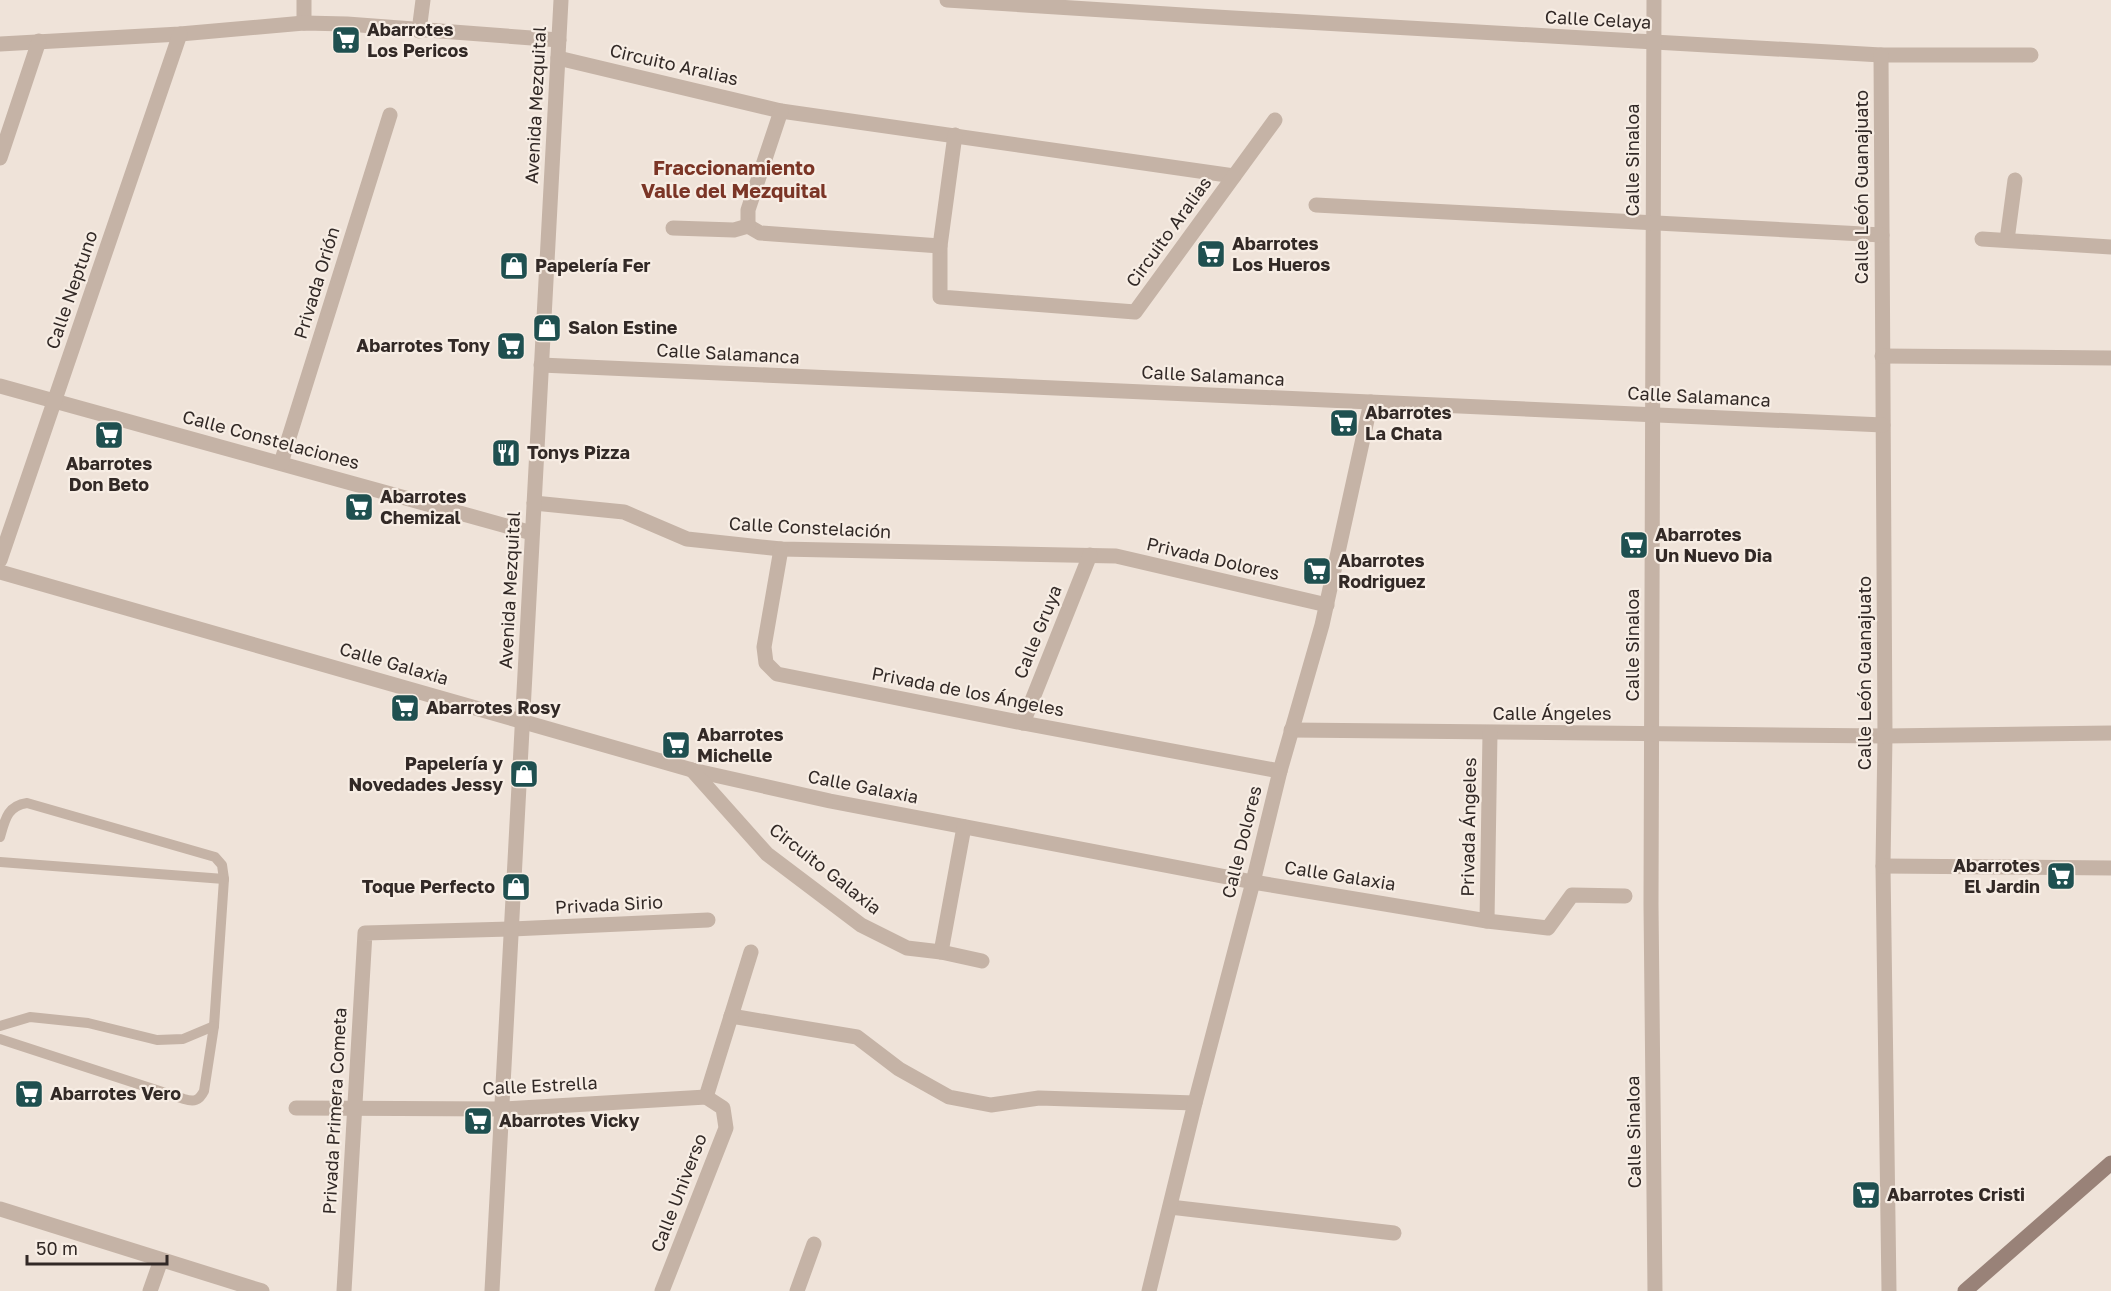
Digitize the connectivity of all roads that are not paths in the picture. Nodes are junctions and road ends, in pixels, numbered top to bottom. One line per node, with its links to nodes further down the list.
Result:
1 (304, 0): 8 (street)
2 (423, 0): 9 (street)
3 (561, 0): 11 (street, Avenida Mezquital)
4 (947, 0): 7 (street, Calle Celaya)
5 (1199, 0): 7 (street)
6 (1654, 0): 13 (street, Calle Sinaloa)
7 (1199, 16): 13 (street, Calle Celaya)
8 (304, 23): 9 (street); 10 (street)
9 (419, 31): 11 (street)
10 (180, 34): 12 (street); 38 (street, Calle Neptuno)
11 (559, 40): 17 (street, Avenida Mezquital)
12 (39, 41): 14 (street); 22 (street)
13 (1653, 42): 15 (street, Calle Celaya); 26 (street, Calle Sinaloa)
14 (0, 44)
15 (1881, 55): 16 (street, Calle Celaya); 29 (street, Calle León Guanajuato)
16 (2031, 55)
17 (558, 58): 18 (street, Circuito Aralias); 36 (street, Avenida Mezquital)
18 (781, 111): 21 (street, Circuito Aralias); 27 (street)
19 (390, 115): 42 (street, Privada Orión)
20 (1275, 120): 23 (street)
21 (955, 135): 23 (street, Circuito Aralias); 32 (street, Circuito Aralias)
22 (0, 158)
23 (1234, 176): 32 (street, Circuito Aralias)
24 (2015, 180): 31 (street)
25 (1316, 205): 26 (street)
26 (1653, 223): 29 (street); 40 (street, Calle Sinaloa)
27 (748, 226): 28 (street); 32 (street)
28 (673, 228)
29 (1882, 235): 34 (street, Calle León Guanajuato)
30 (1982, 238): 31 (street)
31 (2007, 240): 33 (street)
32 (940, 246)
33 (2111, 247)
34 (1882, 356): 35 (street); 41 (street, Calle León Guanajuato)
35 (2111, 358)
36 (541, 365): 39 (street, Calle Salamanca); 43 (street, Avenida Mezquital)
37 (0, 386): 38 (street, Calle Constelaciones)
38 (55, 401): 42 (street, Calle Constelaciones); 47 (street, Calle Neptuno)
39 (1371, 402): 40 (street, Calle Salamanca); 49 (street, Calle Dolores)
40 (1653, 415): 41 (street, Calle Salamanca); 54 (street, Calle Sinaloa)
41 (1883, 425): 56 (street, Calle León Guanajuato)
42 (281, 463): 44 (street, Calle Constelaciones)
43 (534, 502): 44 (street, Avenida Mezquital); 45 (street, Calle Constelación)
44 (532, 533): 50 (street, Avenida Mezquital)
45 (782, 549): 46 (street, Calle Constelación); 51 (street, Privada de los Ángeles)
46 (1090, 555): 49 (street, Privada Dolores); 51 (street, Calle Gruya)
47 (0, 560)
48 (0, 572): 50 (street, Calle Galaxia)
49 (1327, 605): 52 (street, Calle Dolores)
50 (522, 721): 57 (street, Calle Galaxia); 69 (street, Avenida Mezquital)
51 (1023, 723): 58 (street, Privada de los Ángeles)
52 (1291, 730): 53 (street, Calle Ángeles); 58 (street, Calle Dolores)
53 (1490, 733): 54 (street, Calle Ángeles); 68 (street, Privada Ángeles)
54 (1652, 733): 56 (street, Calle Ángeles); 96 (street, Calle Sinaloa)
55 (2111, 733): 56 (street, Calle Ángeles)
56 (1885, 736): 62 (street, Calle León Guanajuato)
57 (692, 770): 59 (street, Calle Galaxia); 72 (street, Circuito Galaxia)
58 (1280, 771): 65 (street, Calle Dolores)
59 (964, 827): 65 (street, Calle Galaxia); 72 (street)
60 (0, 837): 64 (lane)
61 (0, 862): 64 (lane)
62 (1883, 866): 63 (street); 97 (street, Calle León Guanajuato)
63 (2111, 868)
64 (224, 879): 76 (lane)
65 (1254, 882): 68 (street, Calle Galaxia); 79 (street, Calle Dolores)
66 (1625, 896): 68 (street, Calle Galaxia)
67 (708, 920): 69 (street, Privada Sirio)
68 (1487, 921)
69 (512, 929): 70 (street, Privada Sirio); 82 (street, Avenida Mezquital)
70 (365, 933): 81 (street, Privada Primera Cometa)
71 (751, 952): 74 (street)
72 (941, 952): 73 (street, Circuito Galaxia)
73 (982, 961)
74 (731, 1016): 78 (street); 79 (street)
75 (0, 1026): 76 (lane)
76 (214, 1026): 77 (lane)
77 (0, 1039)
78 (706, 1097): 82 (street, Calle Estrella); 93 (street, Calle Universo)
79 (1195, 1103): 84 (street, Calle Dolores)
80 (296, 1108): 81 (street, Calle Estrella)
81 (355, 1108): 82 (street, Calle Estrella); 91 (street, Privada Primera Cometa)
82 (502, 1109): 92 (street, Avenida Mezquital)
83 (2111, 1163): 98 (main road)
84 (1170, 1206): 86 (street); 95 (street, Calle Dolores)
85 (0, 1209): 88 (street)
86 (1394, 1233)
87 (814, 1244): 94 (street)
88 (161, 1260): 89 (street); 90 (street)
89 (150, 1291)
90 (262, 1291)
91 (344, 1291)
92 (492, 1291)
93 (662, 1291)
94 (797, 1291)
95 (1149, 1291)
96 (1655, 1291)
97 (1889, 1291)
98 (1965, 1291)

